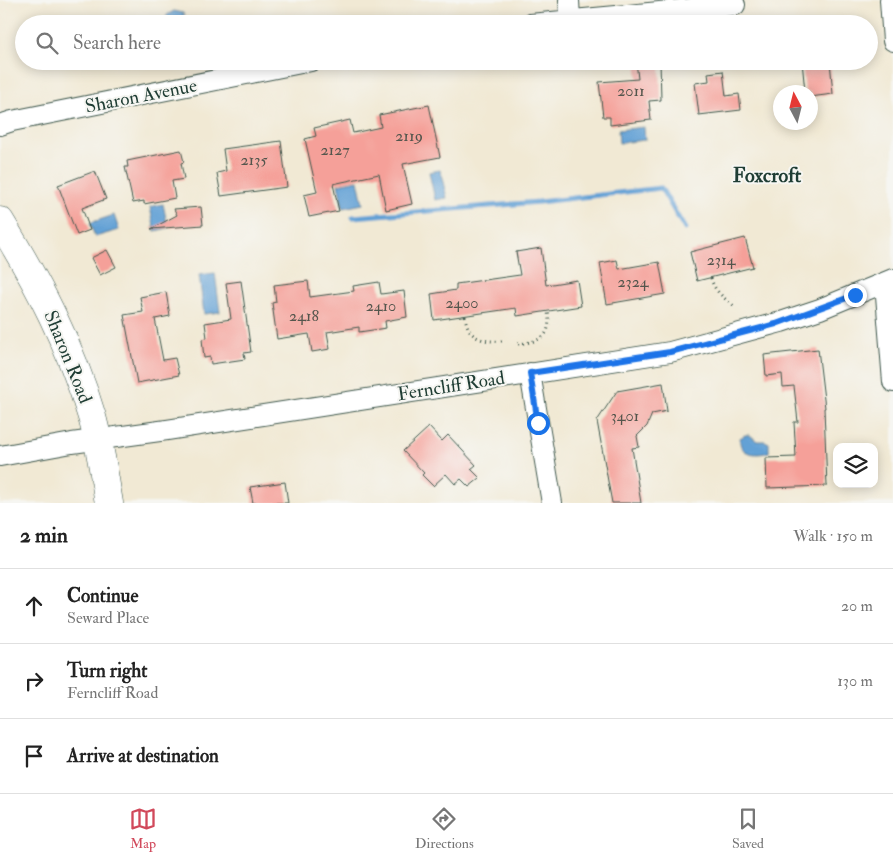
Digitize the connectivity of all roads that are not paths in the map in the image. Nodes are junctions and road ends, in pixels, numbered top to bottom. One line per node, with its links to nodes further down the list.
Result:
1 (569, 0): 4 (street)
2 (890, 0): 6 (street)
3 (735, 5): 5 (street)
4 (570, 15)
5 (625, 15)
6 (893, 41)
7 (266, 70): 8 (street, Sharon Avenue)
8 (0, 125)
9 (0, 221): 13 (main road, Sharon Road)
10 (889, 281): 11 (street, Ferncliff Road); 12 (street)
11 (530, 373): 13 (street, Ferncliff Road); 16 (street)
12 (893, 382)
13 (97, 440): 14 (street, Ferncliff Road); 15 (main road, Sharon Road)
14 (0, 456)
15 (109, 503)
16 (552, 503)

